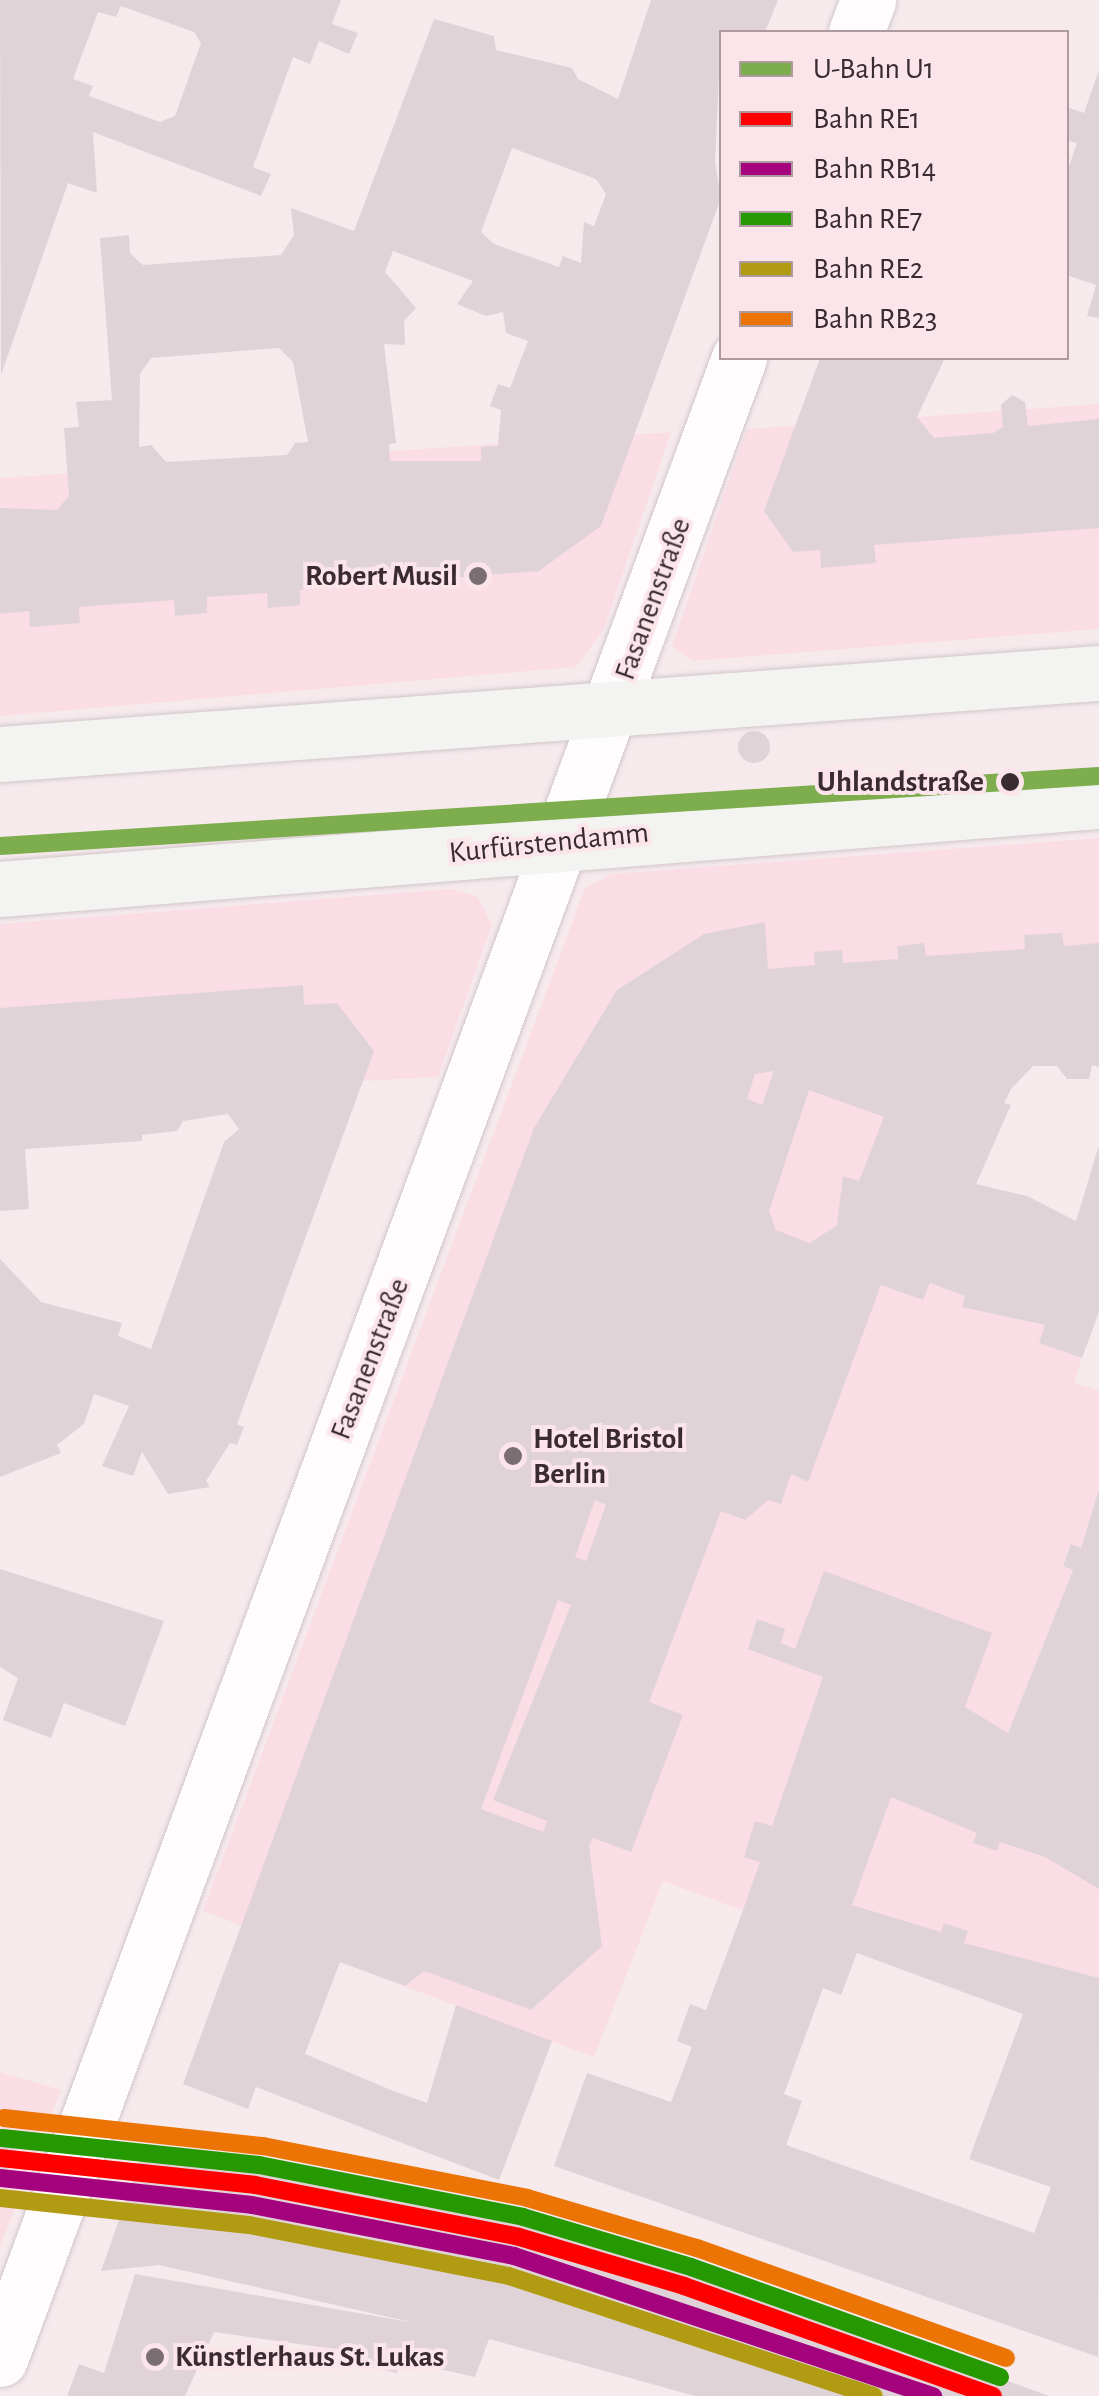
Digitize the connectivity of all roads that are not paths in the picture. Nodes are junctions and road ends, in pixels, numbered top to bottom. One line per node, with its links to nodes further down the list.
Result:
1 (868, 0): 2 (street)
2 (857, 30)
3 (739, 360): 5 (street, Fasanenstraße)
4 (1099, 673): 5 (main road)
5 (616, 704): 6 (main road); 8 (street, Fasanenstraße)
6 (0, 754)
7 (1099, 801): 8 (main road, Kurfürstendamm)
8 (564, 843): 9 (main road, Kurfürstendamm); 10 (street, Fasanenstraße)
9 (0, 889)
10 (16, 2270): 11 (street, Fasanenstraße)
11 (0, 2359)

